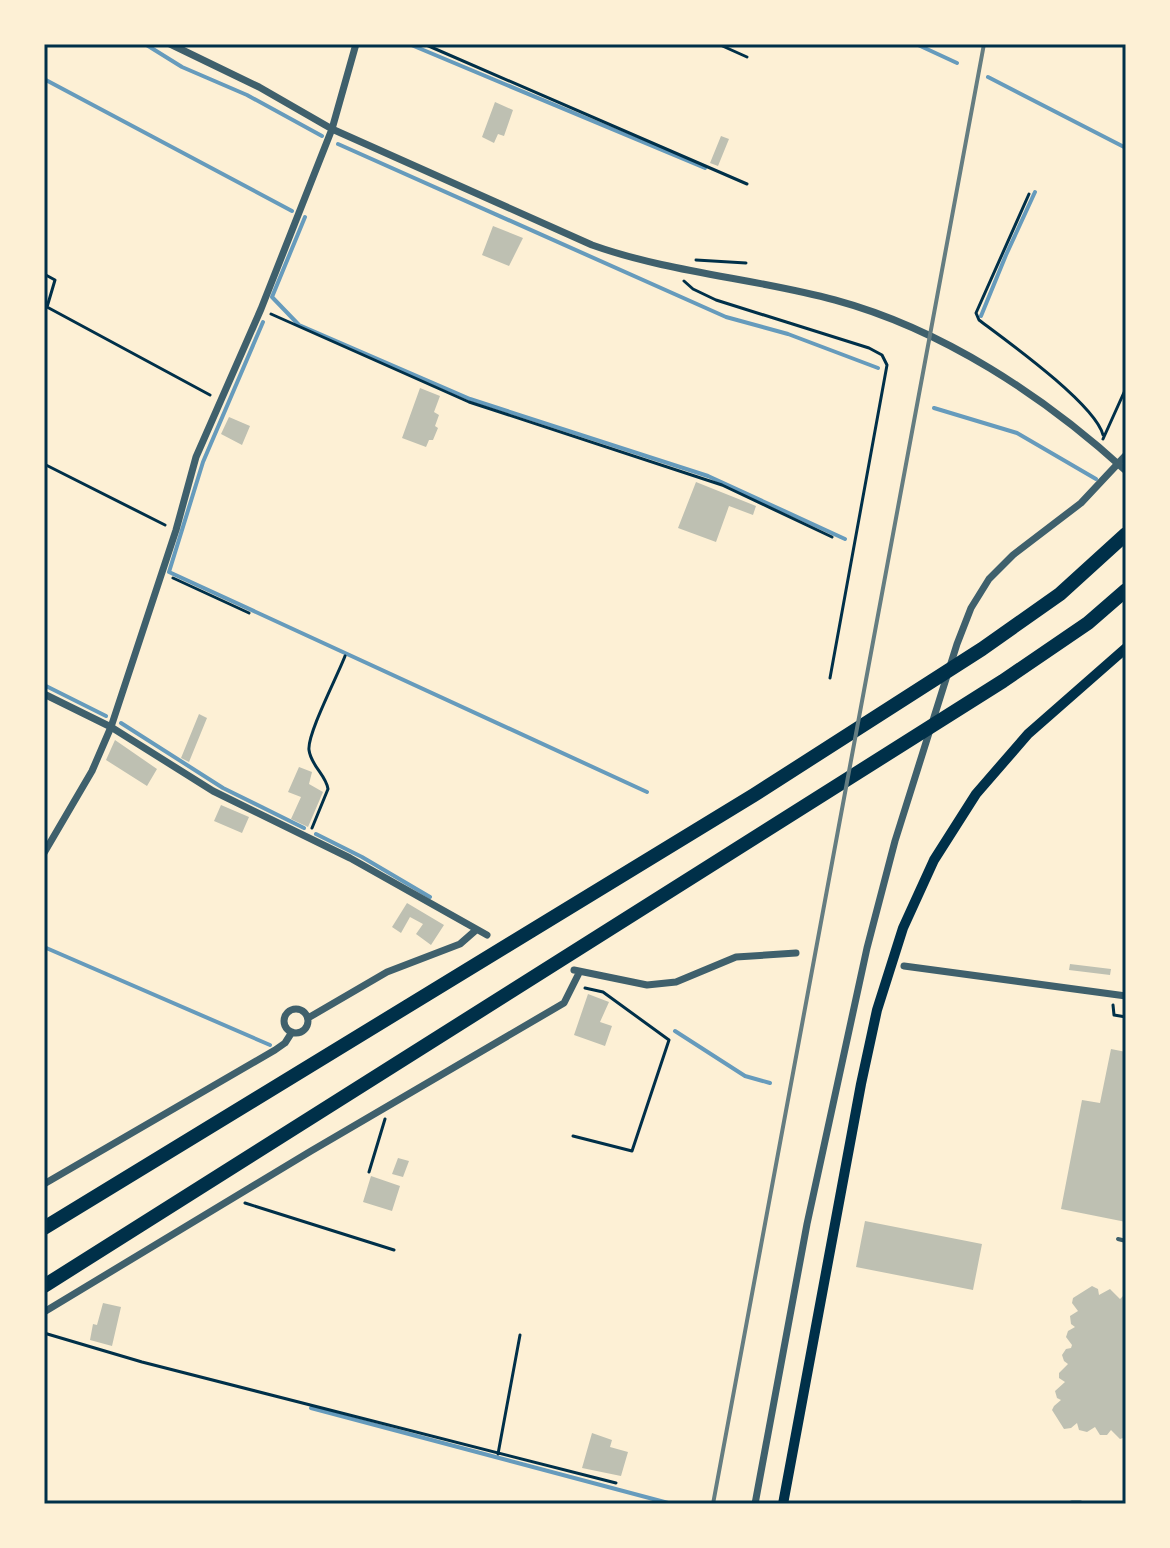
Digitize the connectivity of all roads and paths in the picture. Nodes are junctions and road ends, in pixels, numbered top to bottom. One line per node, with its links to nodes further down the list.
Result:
1 (170, 44): 6 (street)
2 (356, 44): 6 (street)
3 (424, 44): 7 (path)
4 (718, 44): 5 (path)
5 (747, 57)
6 (332, 129): 10 (street); 12 (street)
7 (747, 184)
8 (1029, 194): 15 (path)
9 (746, 263): 10 (path)
10 (684, 270): 16 (street); 29 (path)
11 (44, 274): 14 (path)
12 (261, 309): 14 (street); 23 (path)
13 (1126, 388): 15 (path)
14 (221, 401): 21 (street)
15 (1104, 439): 16 (path)
16 (1100, 448): 18 (street)
17 (1126, 455): 18 (street)
18 (1117, 463): 20 (street); 57 (street)
19 (44, 464): 21 (path)
20 (1126, 471)
21 (176, 530): 24 (street)
22 (1126, 534): 47 (highway)
23 (832, 537)
24 (162, 574): 26 (path); 31 (street)
25 (1126, 590): 51 (highway)
26 (249, 613)
27 (1126, 648): 58 (main road)
28 (345, 656): 32 (path)
29 (830, 678)
30 (44, 694): 31 (street)
31 (111, 727): 32 (street); 33 (street)
32 (308, 838): 34 (street)
33 (44, 853)
34 (476, 930): 35 (street); 40 (street)
35 (487, 935)
36 (796, 953): 38 (street)
37 (904, 966): 39 (street)
38 (573, 985): 42 (street); 43 (path)
39 (1126, 996)
40 (308, 1018): 41 (street); 41 (street)
41 (292, 1032): 45 (street)
42 (384, 1108): 44 (path); 46 (street)
43 (573, 1136)
44 (369, 1172)
45 (44, 1184)
46 (233, 1198): 50 (path); 52 (street)
47 (44, 1228)
48 (1118, 1239): 49 (lane)
49 (1126, 1241)
50 (394, 1250)
51 (44, 1286)
52 (44, 1312)
53 (44, 1333): 55 (path)
54 (520, 1335): 55 (path)
55 (498, 1454): 56 (path)
56 (616, 1483)
57 (755, 1504)
58 (783, 1504)

